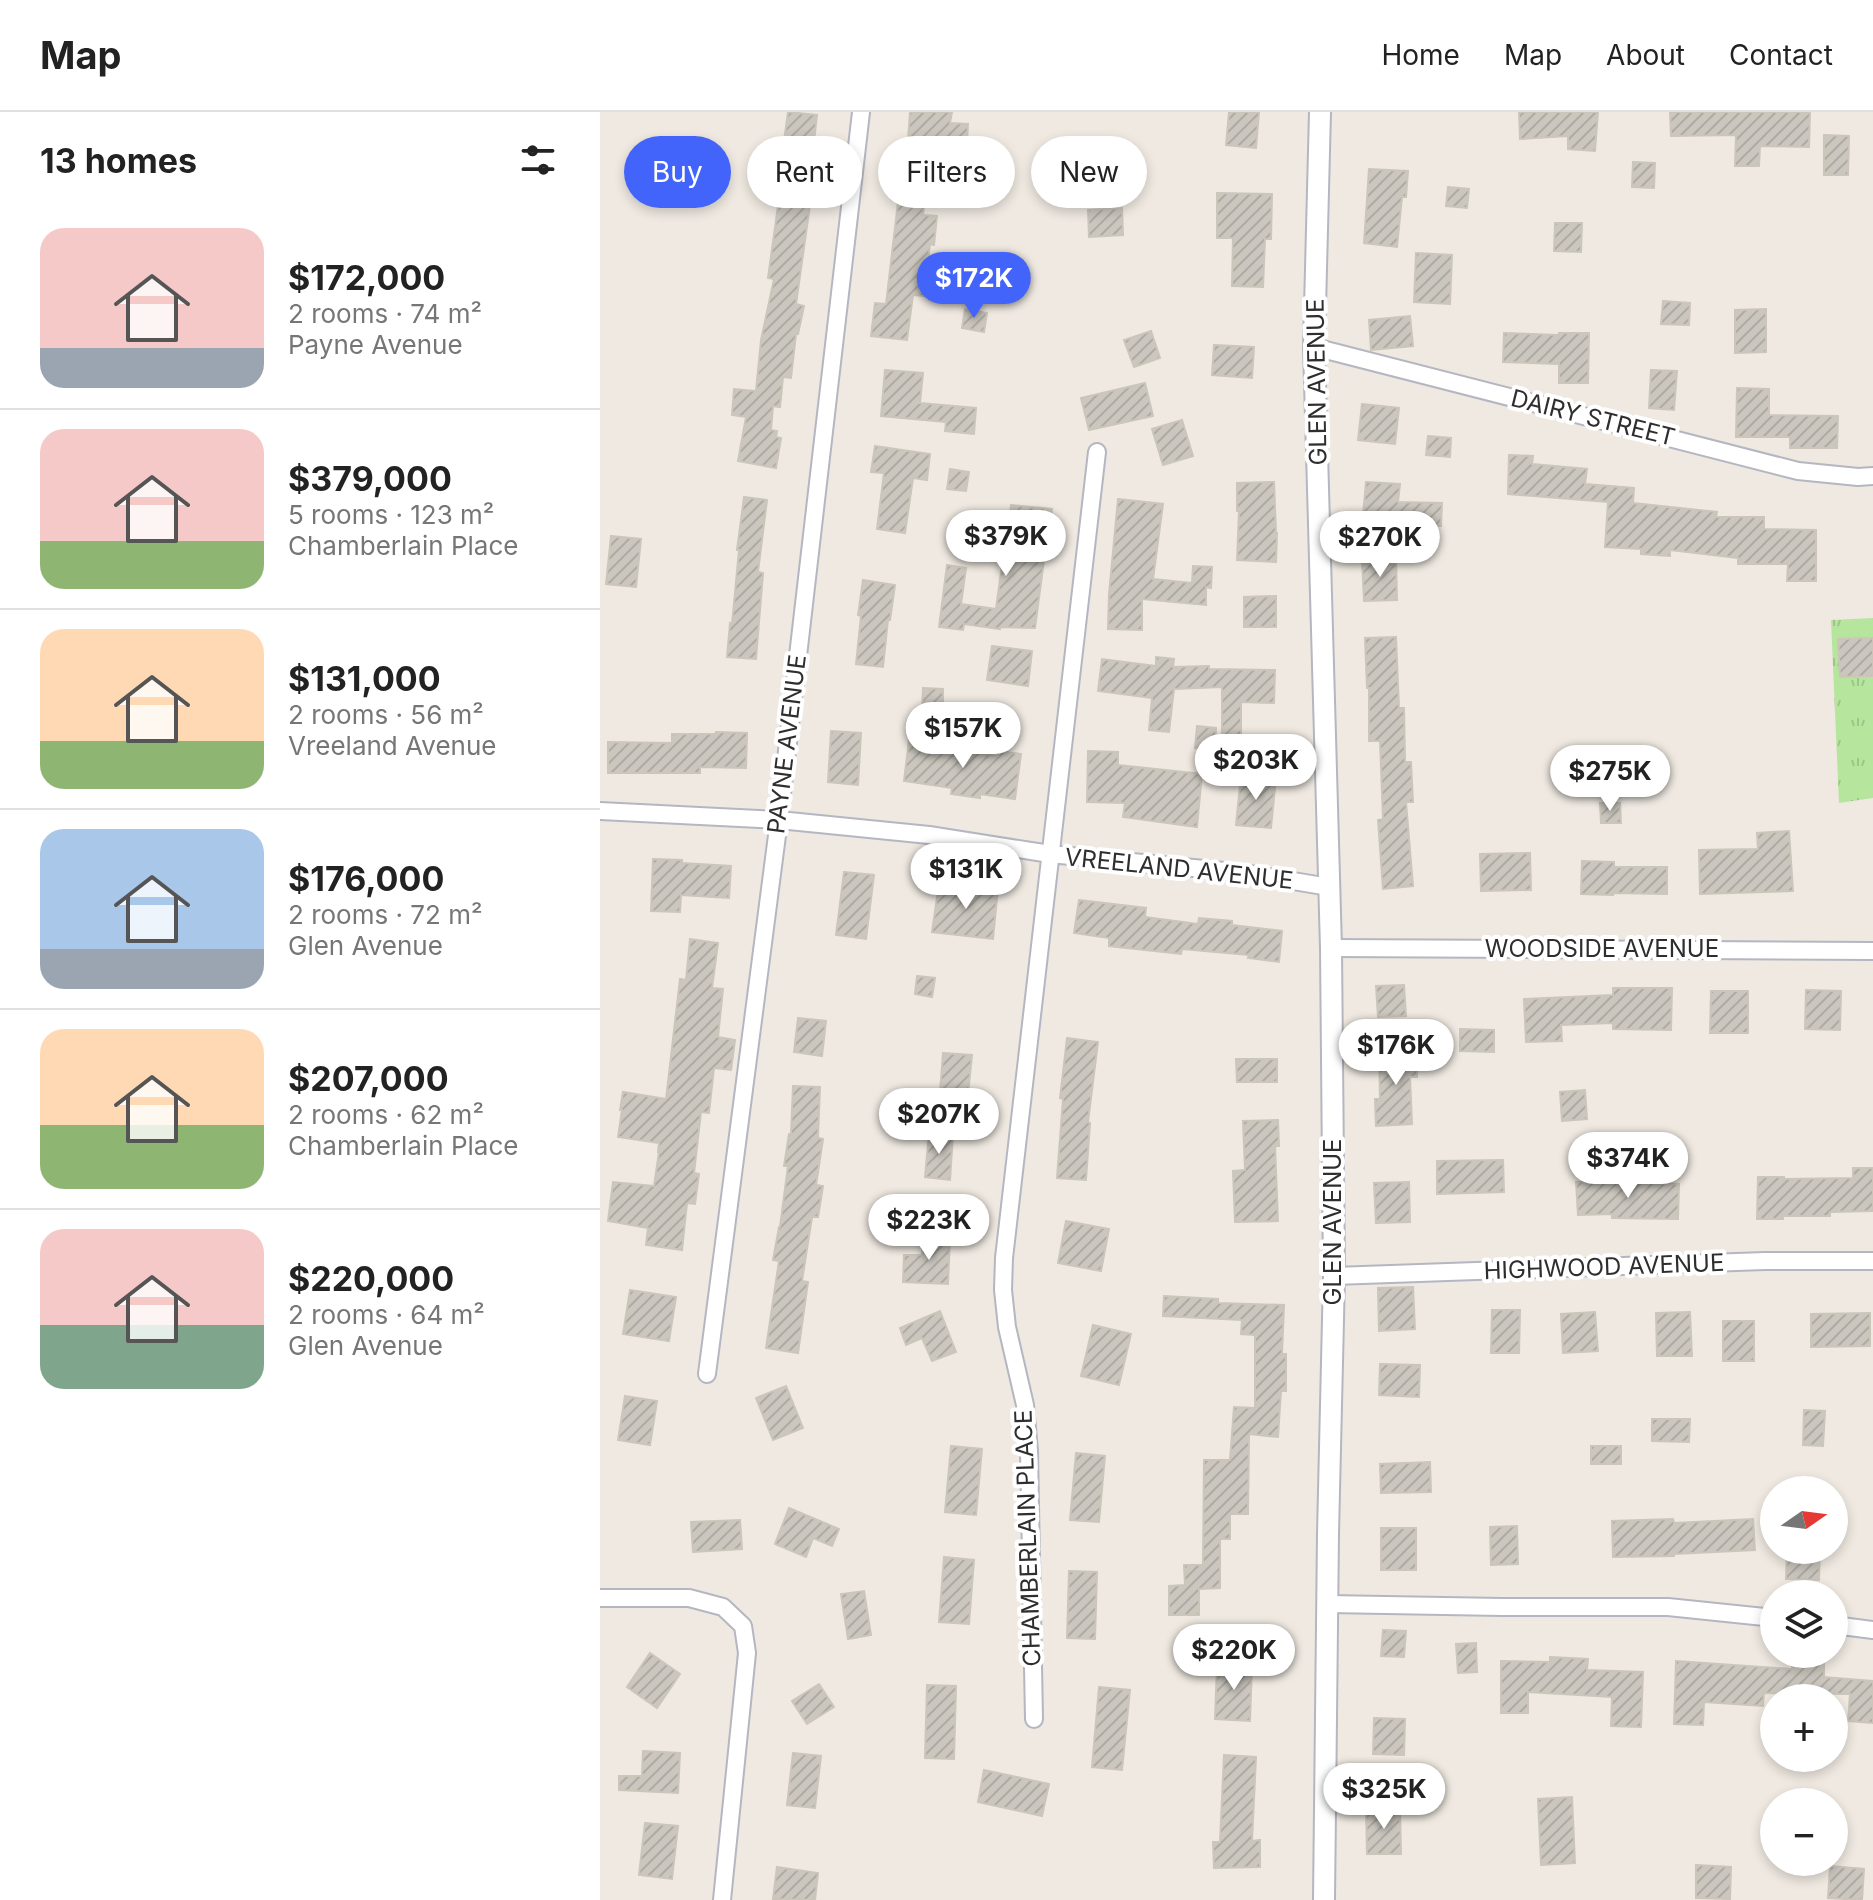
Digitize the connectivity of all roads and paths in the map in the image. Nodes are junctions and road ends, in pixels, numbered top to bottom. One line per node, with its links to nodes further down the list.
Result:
1 (861, 112): 7 (street, PAYNE AVENUE)
2 (1320, 112): 3 (street, GLEN AVENUE)
3 (1314, 347): 5 (street, DAIRY STREET); 9 (street, GLEN AVENUE)
4 (1097, 452): 8 (street, CHAMBERLAIN PLACE)
5 (1873, 476)
6 (600, 811): 7 (street, VREELAND AVENUE)
7 (779, 820): 8 (street, VREELAND AVENUE); 14 (street, PAYNE AVENUE)
8 (1050, 854): 9 (street, VREELAND AVENUE); 20 (street, CHAMBERLAIN PLACE)
9 (1329, 887): 10 (street, GLEN AVENUE)
10 (1331, 948): 11 (street, WOODSIDE AVENUE); 13 (street, GLEN AVENUE)
11 (1873, 951)
12 (1873, 1261): 13 (street, HIGHWOOD AVENUE)
13 (1334, 1276): 16 (street, GLEN AVENUE)
14 (707, 1374)
15 (600, 1598): 21 (street)
16 (1327, 1604): 17 (street); 22 (street, GLEN AVENUE)
17 (1760, 1617)
18 (1848, 1627): 19 (street)
19 (1873, 1630)
20 (1034, 1719)
21 (722, 1900)
22 (1324, 1900)

